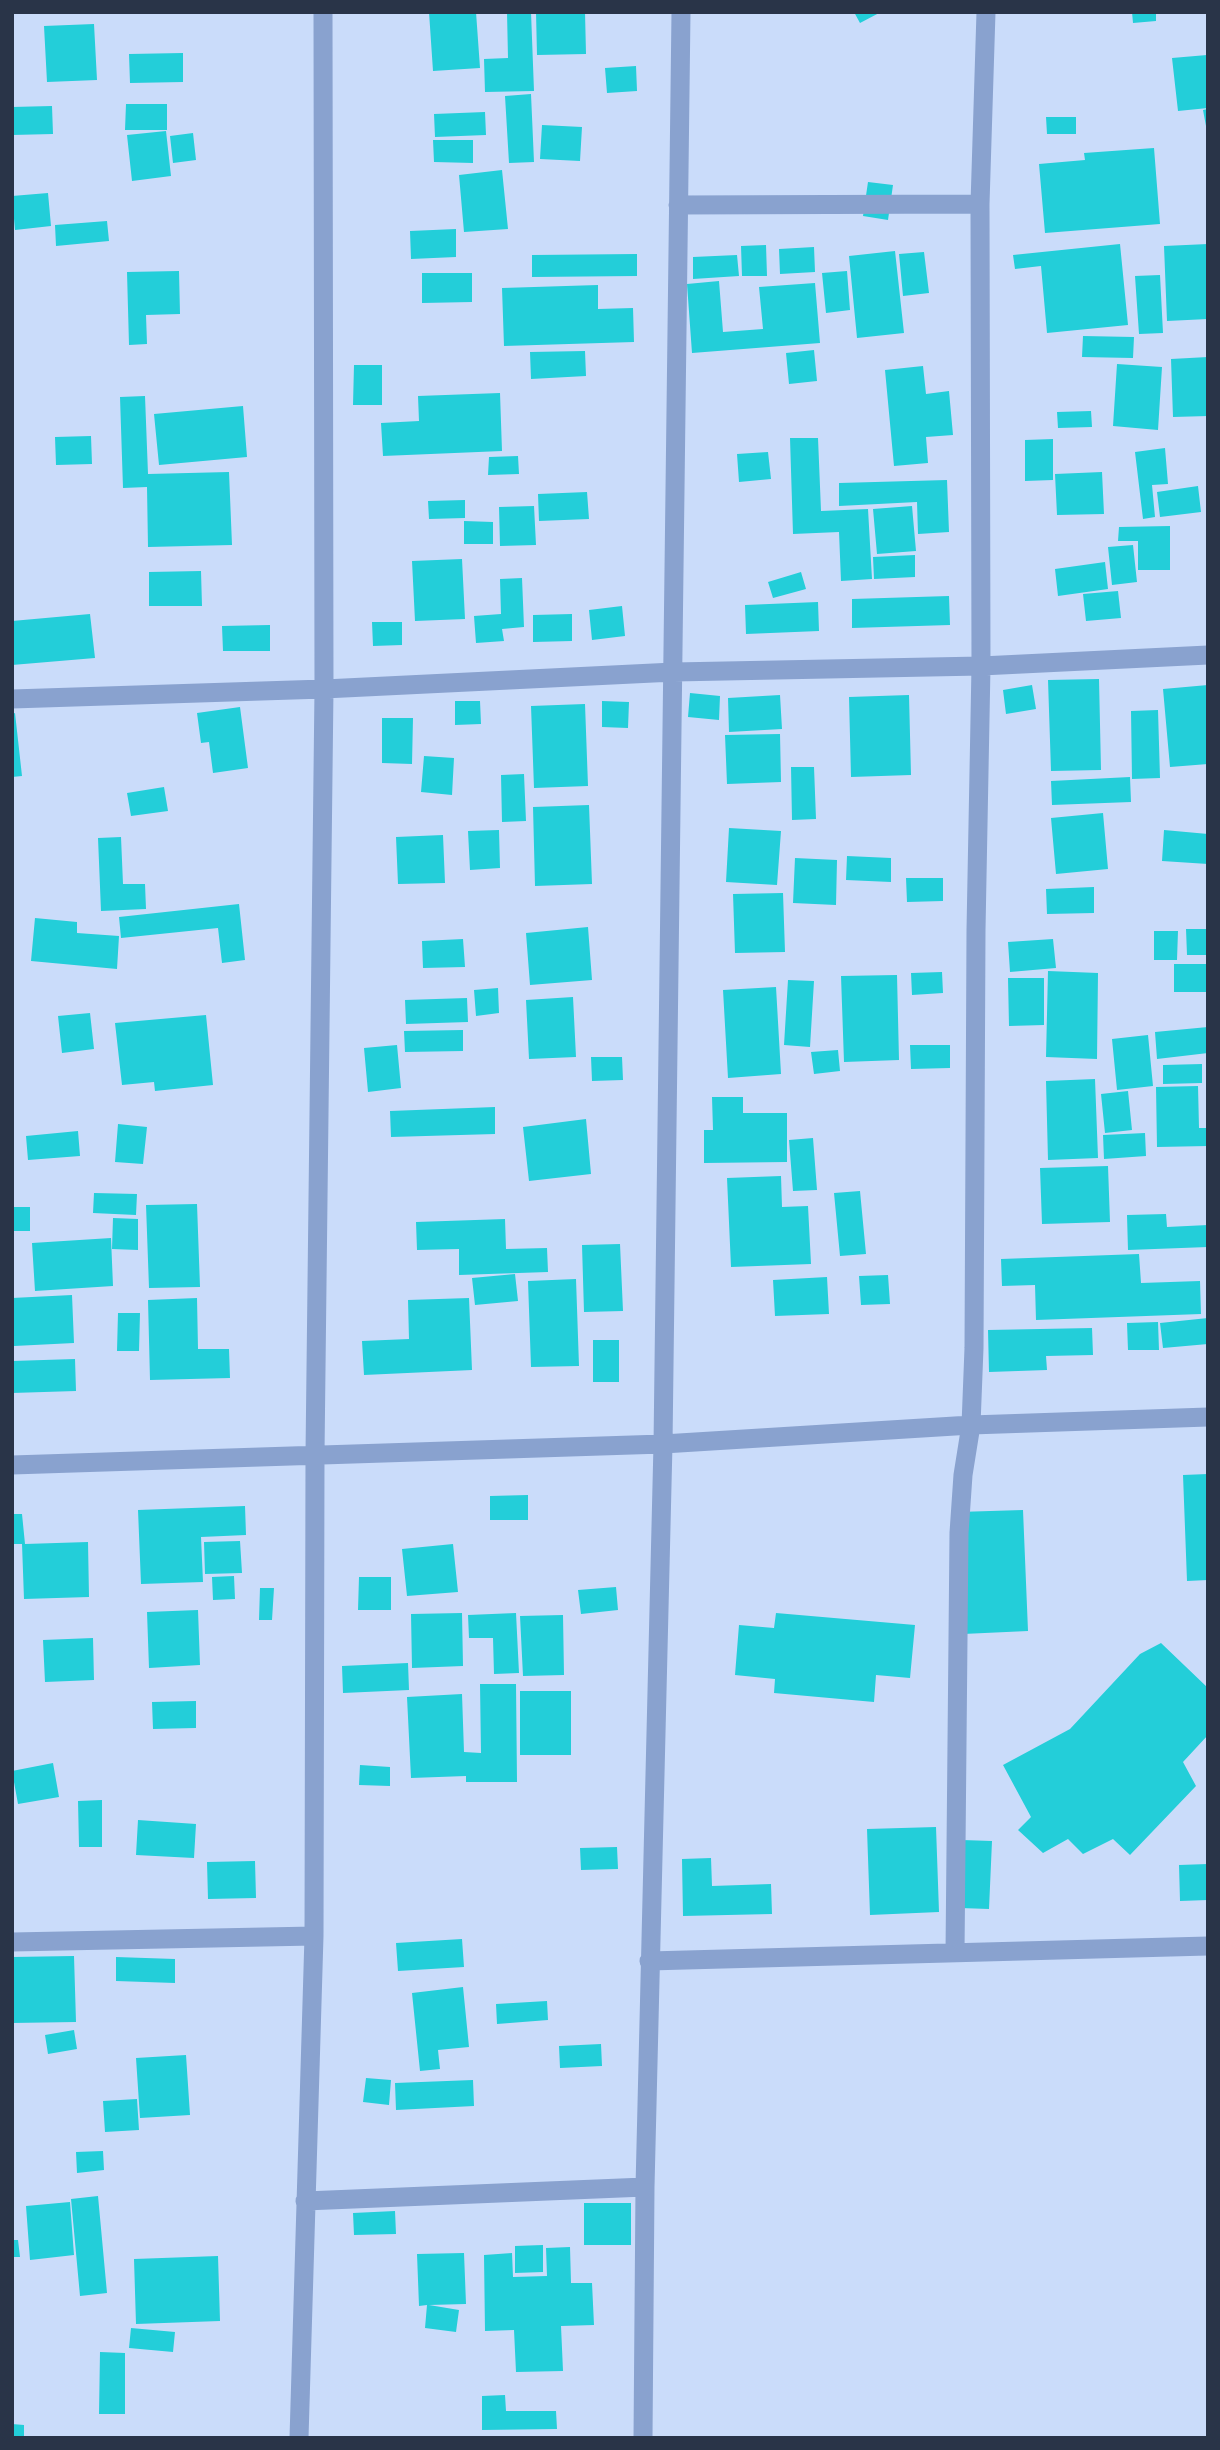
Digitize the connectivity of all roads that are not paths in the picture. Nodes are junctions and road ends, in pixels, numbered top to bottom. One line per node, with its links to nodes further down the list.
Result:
1 (323, 12): 9 (street)
2 (681, 12): 5 (street)
3 (986, 12): 4 (street)
4 (980, 204): 5 (street); 7 (street)
5 (678, 205): 8 (street)
6 (1208, 655): 7 (street)
7 (981, 666): 8 (street); 12 (street)
8 (674, 672): 9 (street); 13 (street)
9 (324, 689): 10 (street); 14 (street)
10 (12, 699)
11 (1208, 1417): 12 (street)
12 (971, 1425): 13 (street); 19 (street)
13 (663, 1444): 14 (street); 20 (street)
14 (315, 1454): 15 (street); 16 (street)
15 (12, 1465)
16 (314, 1936): 17 (street); 22 (street)
17 (12, 1942)
18 (1208, 1946): 19 (street)
19 (955, 1953): 20 (street)
20 (649, 1961): 21 (street)
21 (645, 2187): 22 (street); 24 (street)
22 (305, 2200): 23 (street)
23 (299, 2438)
24 (643, 2438)

